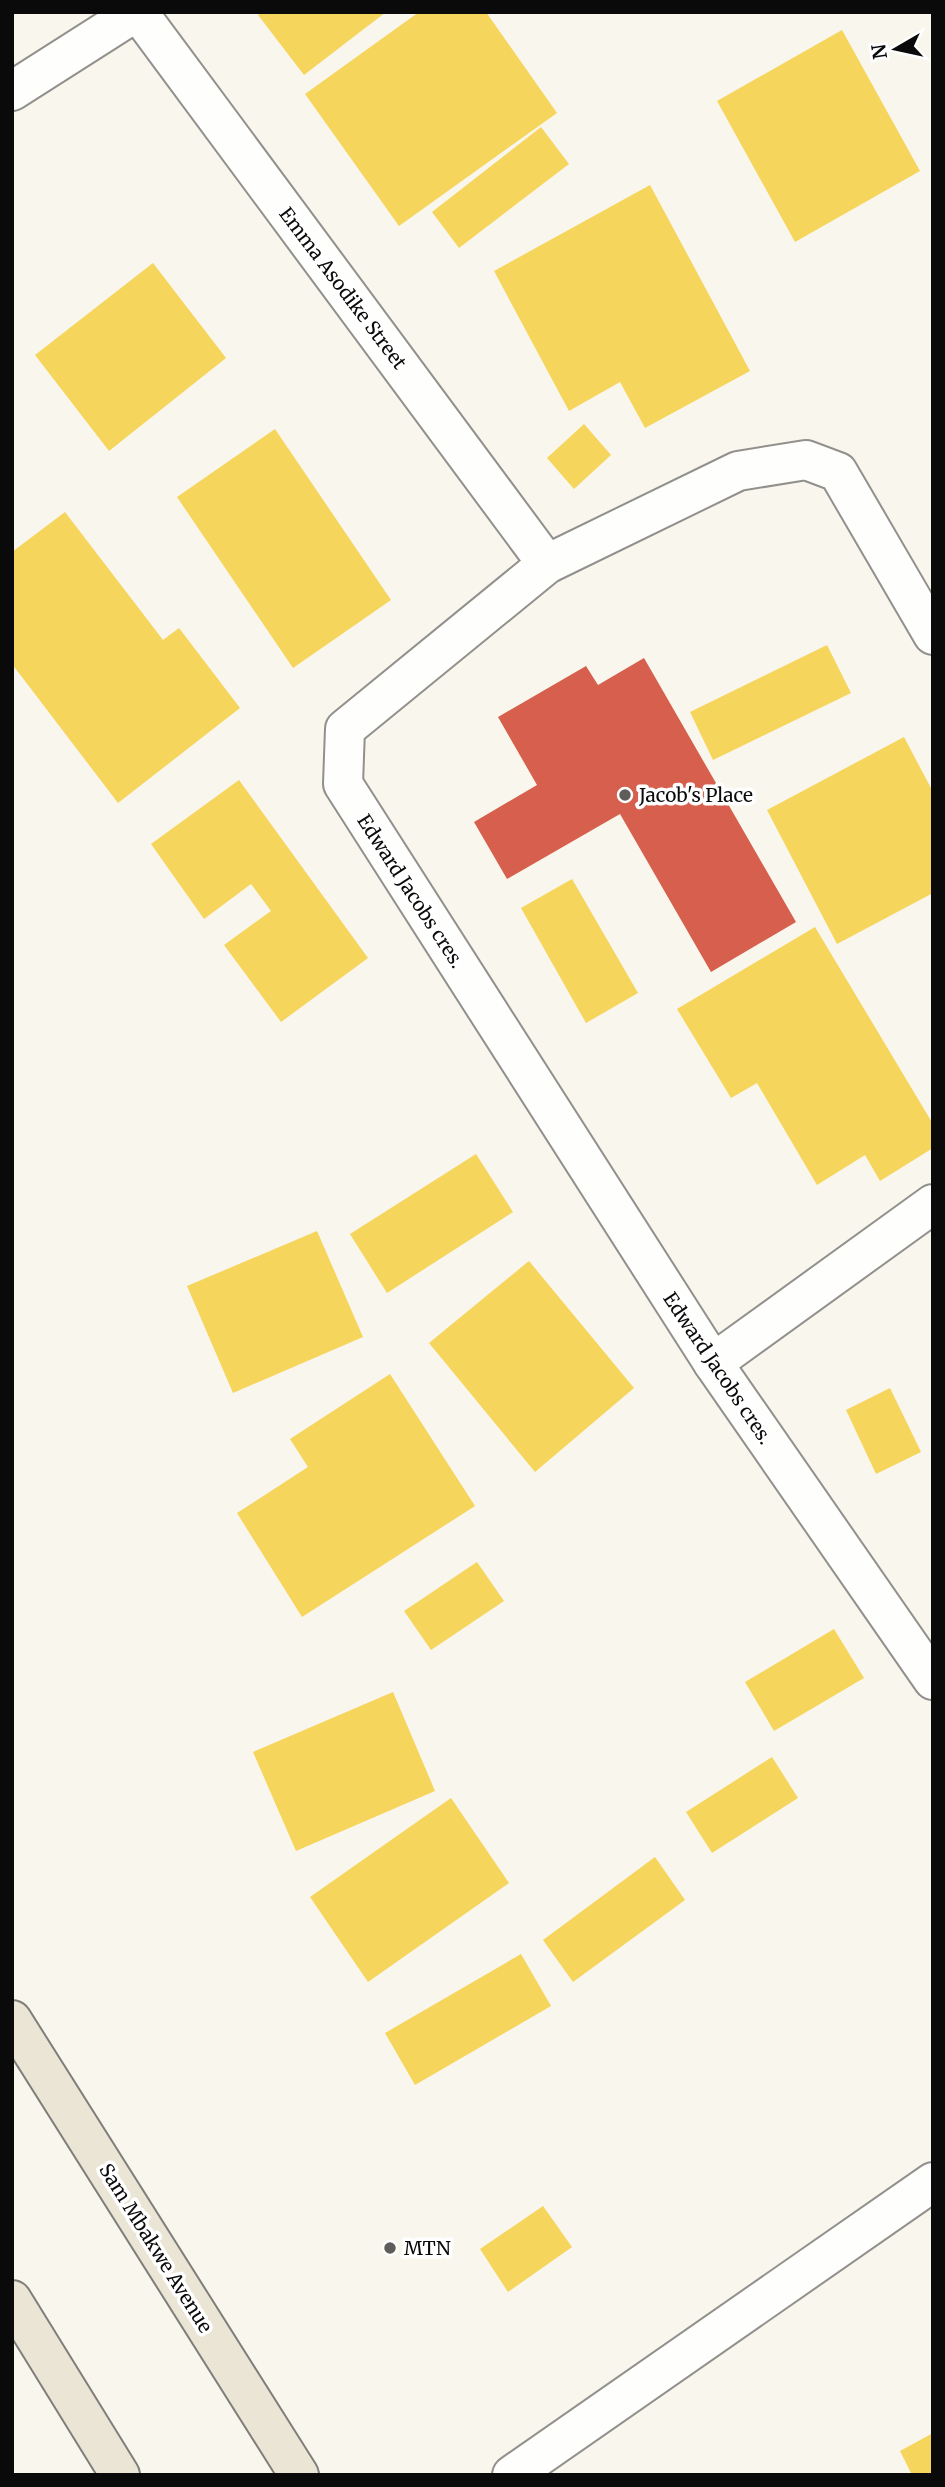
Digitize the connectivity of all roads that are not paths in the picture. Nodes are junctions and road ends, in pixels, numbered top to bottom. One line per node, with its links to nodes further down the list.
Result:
1 (137, 12): 2 (street); 3 (street, Emma Asodike Street)
2 (12, 91)
3 (547, 564): 4 (street, Edward Jacobs cres.); 6 (street, Edward Jacobs cres.)
4 (933, 635)
5 (933, 1204): 6 (street)
6 (713, 1363): 7 (street, Edward Jacobs cres.)
7 (933, 1680)
8 (12, 2020): 12 (main road, Sam Mbakwe Avenue)
9 (933, 2182): 13 (street)
10 (12, 2300): 11 (main road)
11 (120, 2475)
12 (299, 2475)
13 (512, 2475)

